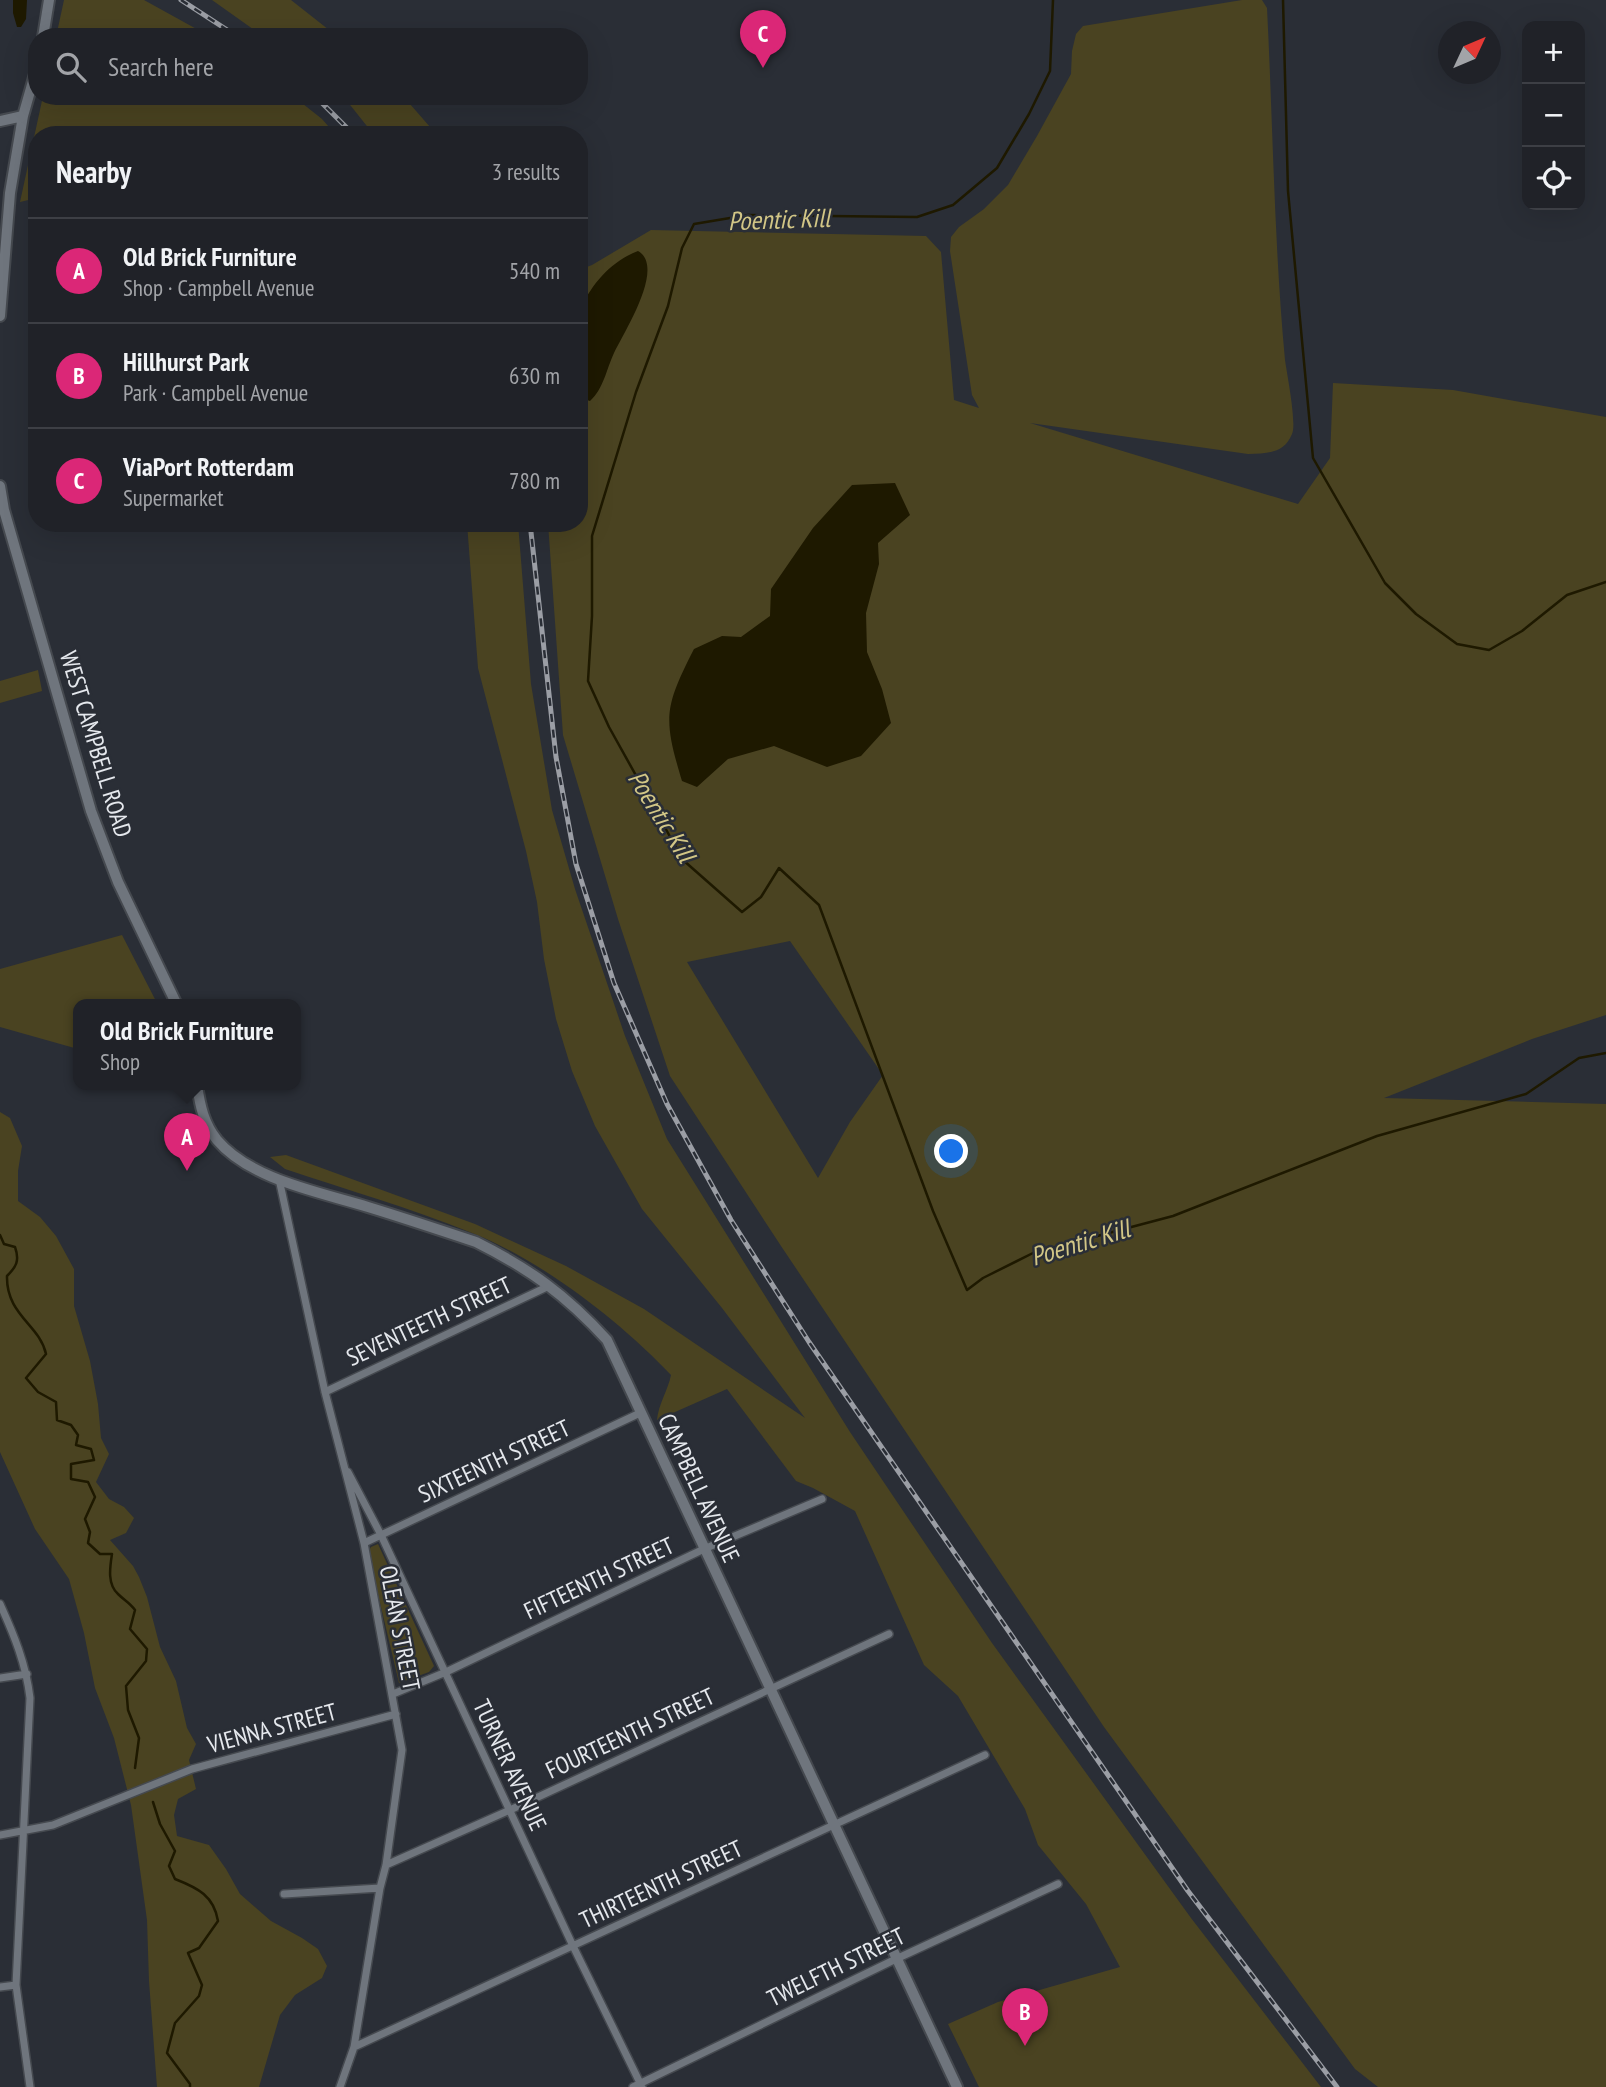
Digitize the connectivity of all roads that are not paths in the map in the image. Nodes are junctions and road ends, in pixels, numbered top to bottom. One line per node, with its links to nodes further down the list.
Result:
1 (49, 0): 2 (street)
2 (44, 28)
3 (28, 98): 4 (street)
4 (23, 116): 5 (street); 6 (street)
5 (0, 121)
6 (0, 316)
7 (0, 486): 8 (street, WEST CAMPBELL ROAD)
8 (174, 999)
9 (198, 1090): 10 (street, CAMPBELL AVENUE)
10 (279, 1179): 11 (street, CAMPBELL AVENUE); 12 (street, OLEAN STREET)
11 (549, 1286): 12 (street, SEVENTEETH STREET); 13 (street, CAMPBELL AVENUE)
12 (325, 1392): 14 (street, OLEAN STREET)
13 (640, 1413): 16 (street, SIXTEENTH STREET); 18 (street, CAMPBELL AVENUE)
14 (341, 1459): 16 (street, TURNER AVENUE); 17 (street, OLEAN STREET)
15 (822, 1499): 18 (street, FIFTEENTH STREET)
16 (381, 1535): 17 (street, SIXTEENTH STREET); 21 (street, TURNER AVENUE)
17 (364, 1543): 25 (street, OLEAN STREET)
18 (704, 1549): 21 (street, FIFTEENTH STREET); 24 (street, CAMPBELL AVENUE)
19 (0, 1604): 22 (street)
20 (889, 1634): 24 (street, FOURTEENTH STREET)
21 (446, 1672): 25 (street, FIFTEENTH STREET); 28 (street, TURNER AVENUE)
22 (27, 1674): 23 (street); 30 (street)
23 (0, 1678)
24 (771, 1688): 28 (street, FOURTEENTH STREET); 29 (street, CAMPBELL AVENUE)
25 (393, 1694): 26 (street, OLEAN STREET)
26 (396, 1714): 30 (street, VIENNA STREET); 32 (street, OLEAN STREET)
27 (985, 1755): 29 (street, THIRTEENTH STREET)
28 (510, 1810): 32 (street, FOURTEENTH STREET); 36 (street, TURNER AVENUE)
29 (834, 1825): 36 (street, THIRTEENTH STREET); 37 (street, CAMPBELL AVENUE)
30 (24, 1831): 31 (street, VIENNA STREET); 38 (street)
31 (0, 1835)
32 (386, 1865): 34 (street, OLEAN STREET)
33 (1058, 1884): 37 (street, TWELFTH STREET)
34 (380, 1888): 35 (street); 40 (street, OLEAN STREET)
35 (284, 1894)
36 (573, 1946): 40 (street, THIRTEENTH STREET); 41 (street, TURNER AVENUE)
37 (896, 1959): 41 (street, TWELFTH STREET); 44 (street, CAMPBELL AVENUE)
38 (16, 1985): 39 (street); 42 (street)
39 (0, 1987)
40 (354, 2047): 43 (street, OLEAN STREET)
41 (638, 2086)
42 (30, 2087)
43 (340, 2087)
44 (957, 2087)

